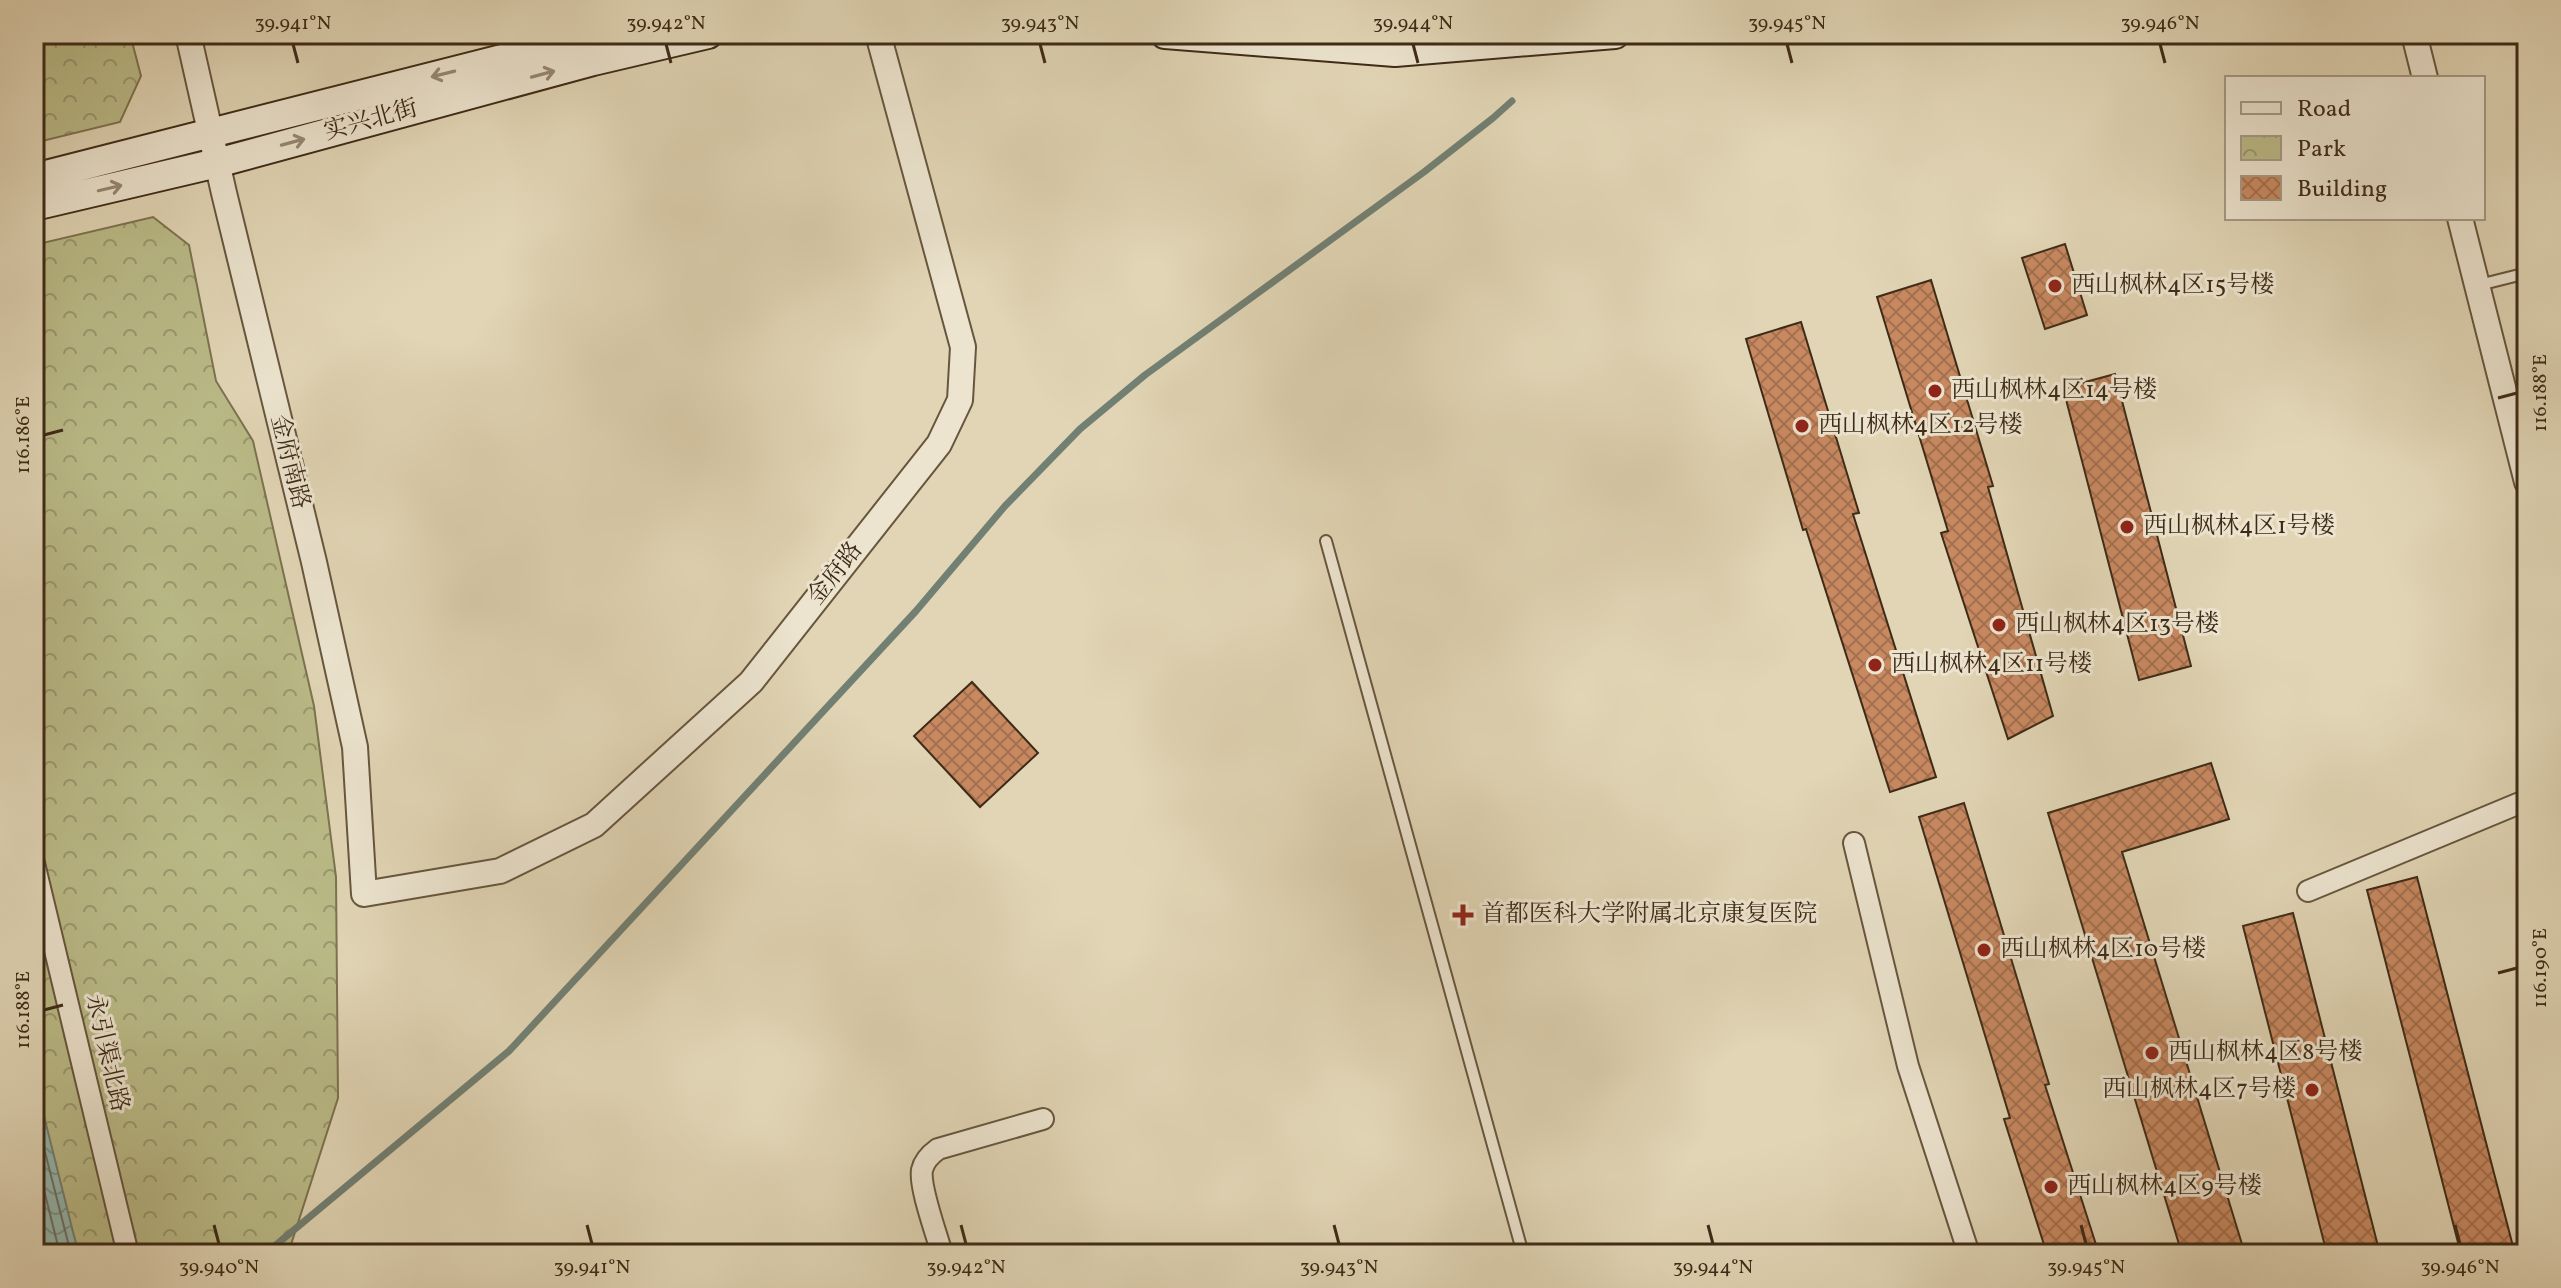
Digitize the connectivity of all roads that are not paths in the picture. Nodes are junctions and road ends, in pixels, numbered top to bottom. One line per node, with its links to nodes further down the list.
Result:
1 (188, 34): 9 (street, 金府南路)
2 (600, 34): 9 (main road, 实兴北街, one-way to 9)
3 (708, 34): 10 (main road, 实兴北街, one-way to 3)
4 (878, 34): 22 (street, 金府路)
5 (1165, 34): 7 (main road)
6 (2414, 34): 8 (street)
7 (1597, 35)
8 (2424, 76)
9 (211, 133): 10 (street, 金府南路); 11 (main road, 实兴北街)
10 (217, 163): 12 (main road, 实兴北街, one-way to 10); 22 (street, 金府南路)
11 (34, 178)
12 (34, 206)
13 (2460, 220): 15 (street)
14 (2527, 273): 15 (lane)
15 (2477, 286): 16 (street)
16 (2527, 482)
17 (1326, 541): 26 (lane)
18 (2527, 800): 21 (street)
19 (1854, 843): 27 (street)
20 (34, 863): 24 (street, 永引渠北路)
21 (2308, 891)
22 (364, 894)
23 (1043, 1119): 25 (street)
24 (128, 1254)
25 (942, 1254)
26 (1523, 1254)
27 (1969, 1254)

